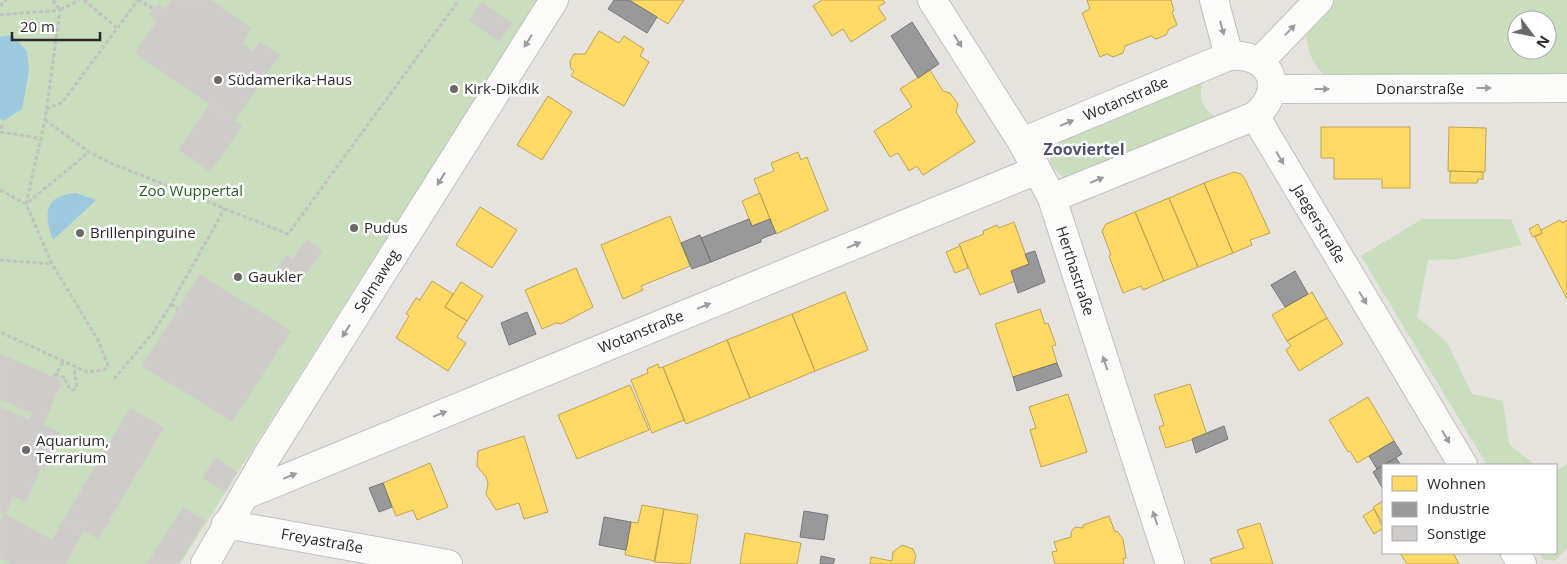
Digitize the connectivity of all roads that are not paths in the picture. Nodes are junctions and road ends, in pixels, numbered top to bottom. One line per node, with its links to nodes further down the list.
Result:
1 (554, 0): 14 (street, Selmaweg, one-way to 14)
2 (932, 0): 10 (street, Herthastraße, one-way to 10)
3 (1214, 0): 5 (street, one-way to 5)
4 (1319, 0): 6 (street, one-way to 4)
5 (1229, 56): 6 (street); 10 (street, Wotanstraße, one-way to 5)
6 (1260, 61): 8 (street)
7 (1567, 88): 8 (street, Donarstraße, one-way to 7)
8 (1273, 89): 9 (street)
9 (1255, 116): 12 (street, one-way to 9); 13 (street, Jaegerstraße, one-way to 13)
10 (1022, 142): 11 (street, Herthastraße)
11 (1037, 170): 12 (street, Herthastraße); 14 (street, Wotanstraße, one-way to 11)
12 (1052, 198): 18 (street, Herthastraße, one-way to 12)
13 (1462, 464)
14 (245, 495): 15 (street, Selmaweg)
15 (226, 524): 16 (street, Selmaweg); 17 (street, Freyastraße)
16 (205, 564)
17 (448, 564)
18 (1170, 564)

